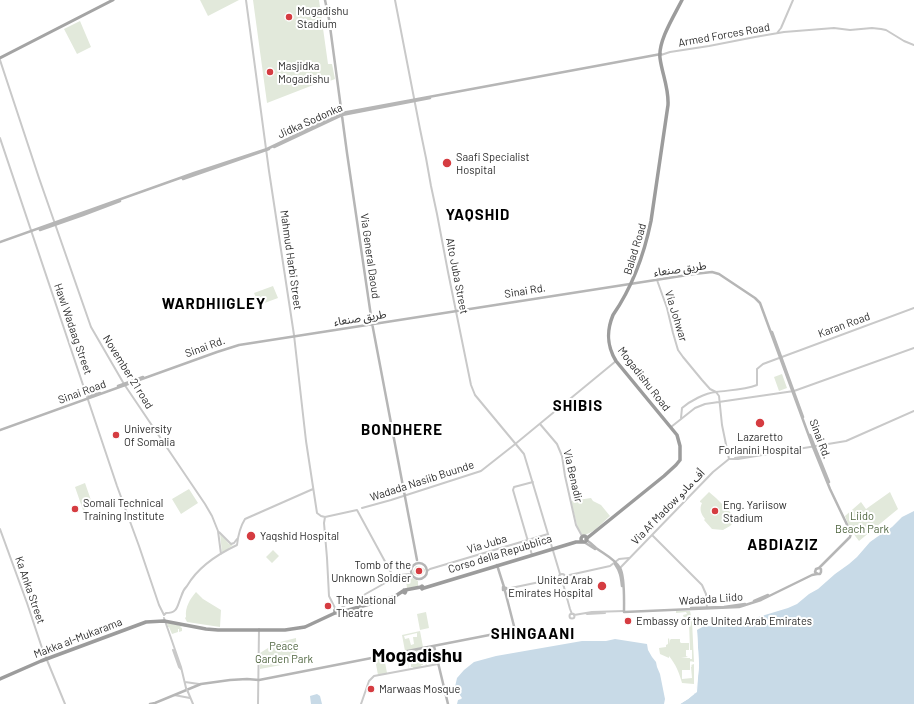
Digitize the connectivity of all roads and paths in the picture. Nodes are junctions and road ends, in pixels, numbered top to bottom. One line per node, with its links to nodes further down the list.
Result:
1 (113, 0): 10 (main road)
2 (246, 0): 14 (street, Mahmud Harbi Street)
3 (325, 0): 12 (main road, Via General Daoud)
4 (395, 0): 11 (street, Alto Juba Street)
5 (683, 0): 9 (highway, Balad Road)
6 (793, 0): 7 (street, Armed Forces Road)
7 (777, 34): 8 (street); 9 (street, Armed Forces Road)
8 (914, 45)
9 (661, 54): 11 (main road, Jidka Sodonka); 21 (highway, Balad Road)
10 (0, 59): 15 (street, November 21 road)
11 (414, 100): 12 (main road, Jidka Sodonka); 23 (street, Alto Juba Street)
12 (342, 114): 14 (main road, Jidka Sodonka); 24 (main road, Via General Daoud)
13 (0, 138): 16 (street, Hawl Wadaag Street)
14 (267, 150): 15 (main road, Jidka Sodonka); 25 (street, Mahmud Harbi Street)
15 (55, 224): 16 (main road, Jidka Sodonka); 31 (street, November 21 road)
16 (31, 232): 17 (main road, Jidka Sodonka); 34 (street, Hawl Wadaag Street)
17 (0, 243)
18 (679, 276): 19 (main road, طريق صنعاء); 20 (main road); 29 (main road, طريق صنعاء)
19 (657, 280): 20 (main road, طريق صنعاء); 33 (street, Via Johwar)
20 (644, 281): 21 (main road, طريق صنعاء)
21 (632, 284): 23 (main road, طريق صنعاء); 30 (highway, Mogadishu Road)
22 (914, 308): 29 (street, Karan Road)
23 (455, 311): 24 (main road, طريق صنعاء); 41 (street, Alto Juba Street)
24 (372, 324): 25 (main road, طريق صنعاء); 46 (main road, Via General Daoud)
25 (294, 336): 26 (main road, طريق صنعاء); 45 (street, Mahmud Harbi Street)
26 (276, 338): 28 (main road, طريق صنعاء); 28 (main road, Sinai Rd.)
27 (914, 348): 32 (street)
28 (205, 356): 31 (main road, Sinai Rd.); 31 (main road, Sinai Road)
29 (780, 357): 32 (main road, طريق صنعاء); 33 (street, Karan Road)
30 (616, 361): 38 (street, Wadada Nasiib Buunde); 39 (highway, Mogadishu Road)
31 (125, 384): 34 (main road, Sinai Road); 50 (street, November 21 road)
32 (793, 391): 35 (street); 42 (main road, طريق صنعاء)
33 (716, 392): 35 (street, Via Johwar); 37 (street)
34 (88, 398): 40 (main road, Sinai Road); 84 (street, Hawl Wadaag Street)
35 (720, 401): 37 (street); 43 (street, Via Johwar)
36 (914, 411): 42 (street)
37 (681, 418): 39 (street)
38 (540, 424): 41 (street, Wadada Nasiib Buunde); 54 (street, Via Benadir)
39 (671, 427): 54 (highway, Mogadishu Road)
40 (0, 429)
41 (516, 444): 44 (street, Alto Juba Street); 46 (street, Wadada Nasiib Buunde)
42 (814, 446): 43 (street); 67 (main road, طريق صنعاء)
43 (728, 459): 52 (street, Via Af Madow أف مادو)
44 (533, 482): 51 (street, Alto Juba Street); 55 (street)
45 (313, 489): 48 (street, Mahmud Harbi Street); 53 (street)
46 (404, 496): 47 (street, Wadada Nasiib Buunde); 60 (main road, Via General Daoud)
47 (362, 508)
48 (325, 517): 73 (street); 82 (street)
49 (0, 528): 87 (street, Ka Anka Street)
50 (218, 531): 53 (street); 57 (street)
51 (548, 534): 55 (street, Via Juba); 56 (street, Alto Juba Street)
52 (652, 535): 59 (street, Via Af Madow أف مادو); 80 (street)
53 (237, 539): 57 (street)
54 (584, 539): 56 (highway); 61 (main road)
55 (528, 540): 58 (street); 66 (street, Via Juba)
56 (553, 548): 58 (highway); 70 (street, Alto Juba Street)
57 (221, 554): 84 (street)
58 (532, 554): 64 (highway)
59 (630, 558): 61 (street); 65 (street, Via Af Madow أف مادو)
60 (417, 560): 62 (main road); 63 (main road)
61 (614, 562): 65 (main road); 71 (street); 72 (main road)
62 (416, 564): 63 (main road); 68 (main road)
63 (421, 564): 66 (main road)
64 (497, 565): 78 (highway); 79 (main road)
65 (620, 568): 72 (main road)
66 (428, 569): 74 (main road)
67 (820, 569): 69 (main road); 69 (main road)
68 (411, 573): 73 (street); 76 (main road)
69 (816, 573): 80 (main road, Wadada Liido)
70 (560, 574): 71 (street); 75 (street)
71 (565, 576): 77 (street)
72 (622, 576): 83 (main road)
73 (394, 578): 82 (street)
74 (423, 578): 76 (main road); 78 (main road)
75 (558, 578): 77 (street); 79 (street)
76 (417, 579): 78 (main road)
77 (562, 580): 83 (street)
78 (422, 587): 82 (highway, Makka al-Mukarama)
79 (505, 589): 86 (main road)
80 (707, 608): 81 (main road, Wadada Liido)
81 (648, 610): 83 (main road, Wadada Liido); 83 (main road, Wadada Liido)
82 (336, 611): 85 (highway, Makka al-Mukarama)
83 (624, 612)
84 (164, 619): 85 (highway, Makka al-Mukarama); 87 (highway, Makka al-Mukarama); 91 (street, Hawl Wadaag Street)
85 (259, 630): 90 (street)
86 (434, 646): 88 (main road); 90 (main road)
87 (47, 658): 89 (highway, Makka al-Mukarama); 95 (street, Ka Anka Street)
88 (438, 664): 99 (street); 100 (main road)
89 (0, 678)
90 (258, 680): 92 (main road); 98 (street)
91 (185, 682): 92 (street); 94 (street, Hawl Wadaag Street, bridge)
92 (201, 684): 93 (main road)
93 (174, 695): 94 (street); 96 (main road)
94 (190, 698): 97 (street, Hawl Wadaag Street)
95 (65, 704)
96 (150, 704)
97 (193, 704)
98 (258, 704)
99 (361, 704)
100 (448, 704)

